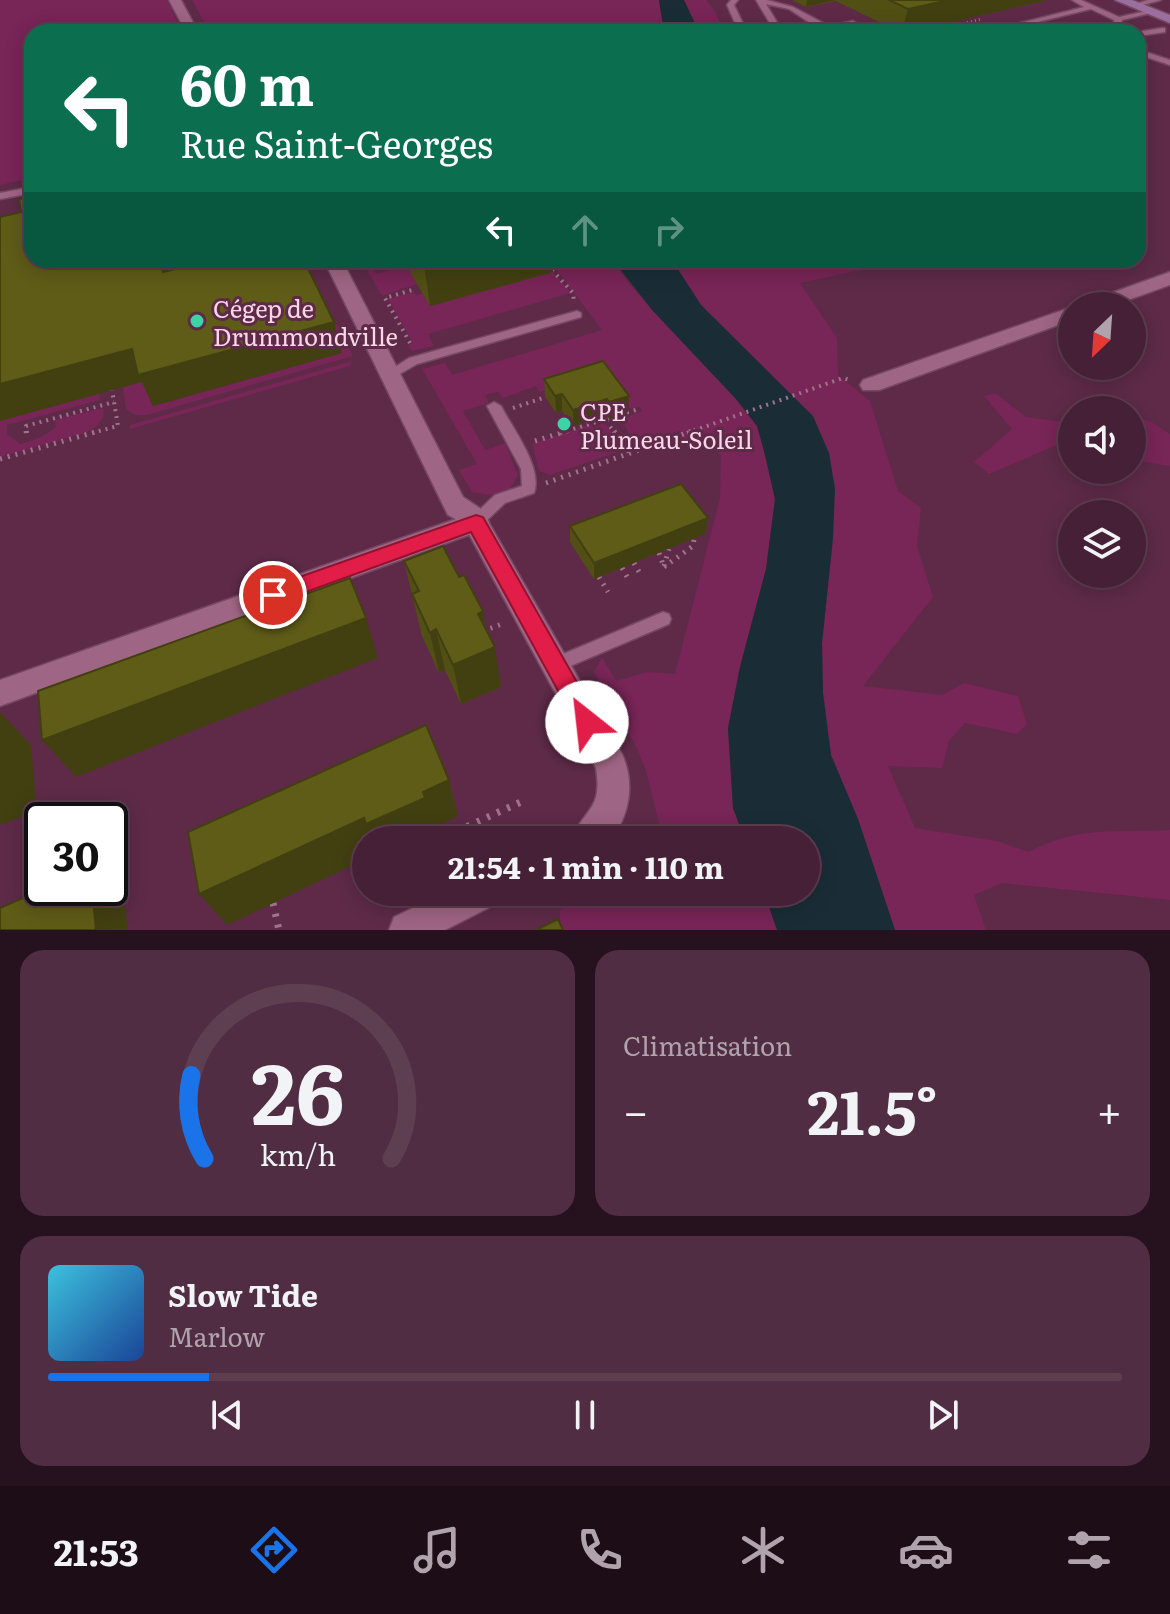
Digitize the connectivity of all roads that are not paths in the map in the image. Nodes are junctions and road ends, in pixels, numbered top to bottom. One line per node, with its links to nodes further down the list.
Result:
1 (175, 0): 9 (street)
2 (735, 0): 10 (lane)
3 (760, 0): 11 (lane); 12 (lane)
4 (1075, 0): 7 (lane)
5 (1121, 0): 6 (main road)
6 (1155, 6): 8 (lane); 17 (main road)
7 (1088, 8): 8 (lane); 13 (lane)
8 (1118, 22): 14 (lane); 15 (lane)
9 (188, 24)
10 (739, 24)
11 (774, 24)
12 (819, 24)
13 (1021, 24)
14 (1111, 24)
15 (1130, 24)
16 (1146, 25): 17 (lane)
17 (1168, 26): 18 (lane)
18 (1146, 32)
19 (24, 192): 20 (lane)
20 (0, 196)
21 (337, 268): 26 (street)
22 (1170, 278): 23 (street)
23 (1132, 292)
24 (577, 315): 26 (lane)
25 (1058, 318): 27 (street)
26 (387, 376): 29 (street)
27 (871, 385)
28 (494, 406): 29 (lane)
29 (476, 522): 31 (street); 32 (street)
30 (663, 619): 31 (lane)
31 (555, 665): 33 (street)
32 (0, 693)
33 (600, 826)
34 (456, 906): 35 (street)
35 (407, 930)

